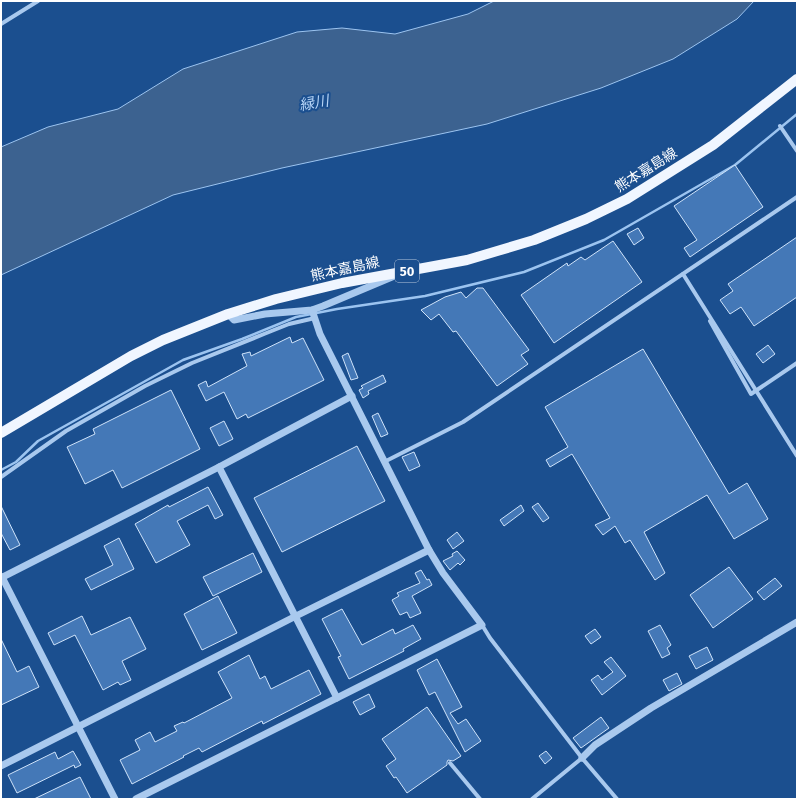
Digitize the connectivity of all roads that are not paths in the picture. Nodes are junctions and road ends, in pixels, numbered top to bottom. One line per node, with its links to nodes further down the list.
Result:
1 (38, 1): 2 (street)
2 (1, 24)
3 (797, 79): 7 (main road, 熊本嘉島線 / 50)
4 (780, 126): 5 (street)
5 (797, 151)
6 (797, 197): 8 (street)
7 (402, 272): 9 (street); 10 (main road, 熊本嘉島線 / 50)
8 (683, 274): 13 (street); 17 (street)
9 (312, 310): 10 (street); 11 (street)
10 (228, 314): 15 (main road, 熊本嘉島線 / 50)
11 (315, 318): 14 (street); 19 (street)
12 (797, 363): 13 (street)
13 (757, 391): 16 (street)
14 (352, 396): 17 (street); 18 (street)
15 (1, 432)
16 (797, 456)
17 (384, 462): 20 (street)
18 (219, 467): 21 (street); 22 (street)
19 (1, 476)
20 (429, 550): 22 (street); 24 (street)
21 (1, 577): 26 (street)
22 (296, 616): 25 (street); 26 (street)
23 (797, 622): 27 (street)
24 (482, 625): 25 (street); 27 (street)
25 (337, 698): 31 (street)
26 (79, 727): 29 (street); 30 (street)
27 (582, 758): 33 (street); 34 (street)
28 (450, 763): 32 (street)
29 (1, 766)
30 (115, 799)
31 (136, 799)
32 (480, 799)
33 (532, 799)
34 (617, 799)

